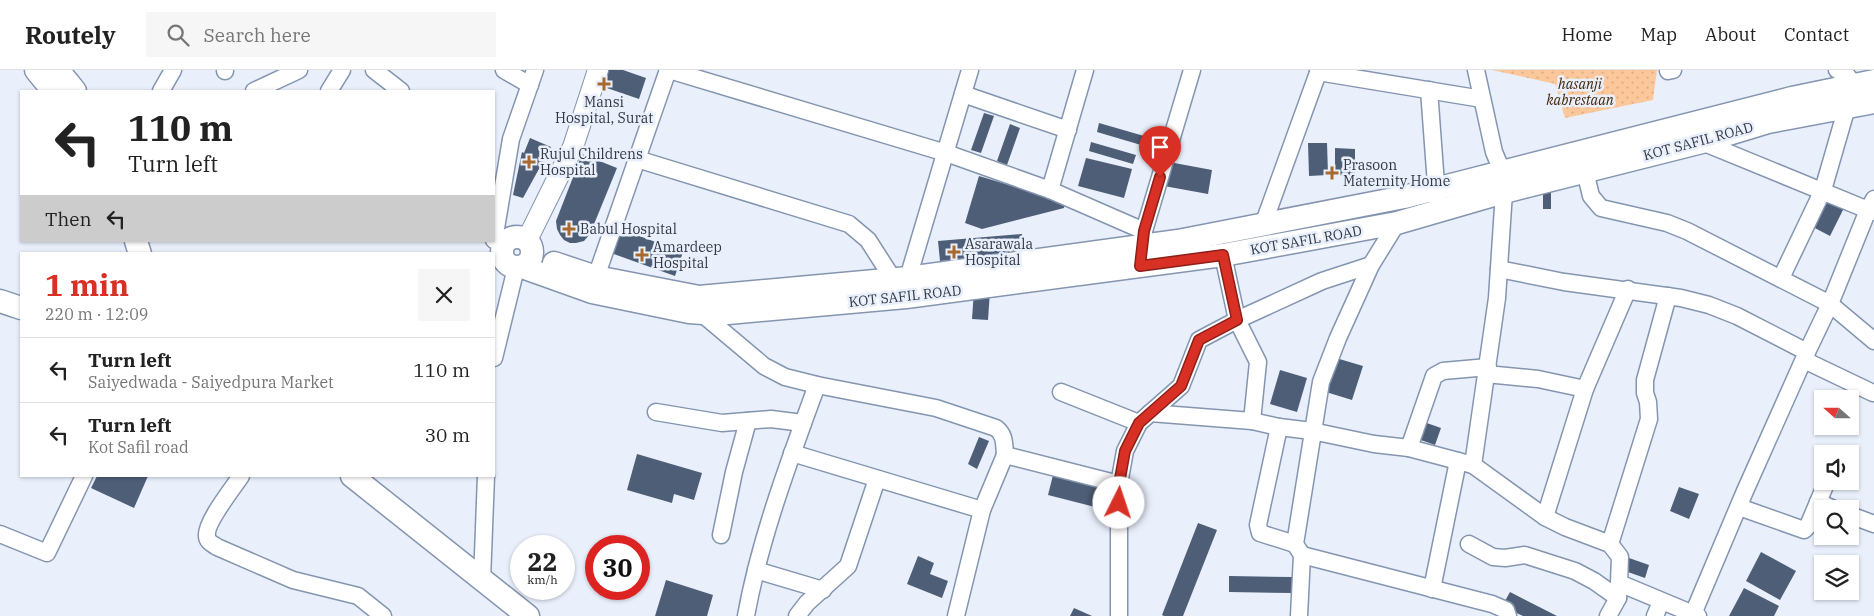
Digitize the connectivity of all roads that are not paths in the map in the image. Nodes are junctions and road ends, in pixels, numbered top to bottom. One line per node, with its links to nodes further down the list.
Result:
1 (36, 70): 18 (main road)
2 (58, 70): 19 (main road)
3 (173, 70): 20 (street)
4 (299, 70): 21 (street)
5 (342, 70): 22 (street)
6 (374, 70): 23 (street)
7 (504, 70): 16 (street)
8 (598, 70): 42 (street)
9 (668, 70): 30 (street); 31 (street)
10 (970, 70): 25 (street)
11 (1085, 70): 28 (street)
12 (1192, 70): 41 (street)
13 (1476, 70): 26 (street)
14 (1837, 70): 17 (street)
15 (1319, 71): 24 (street); 40 (street)
16 (532, 77): 42 (street)
17 (1870, 88): 27 (main road, KOT SAFIL ROAD); 33 (main road, KOT SAFIL ROAD)
18 (52, 90)
19 (74, 90)
20 (162, 90)
21 (256, 90)
22 (330, 90)
23 (400, 90)
24 (1429, 90): 26 (street); 34 (street)
25 (963, 94): 28 (street); 30 (street)
26 (1482, 99): 33 (street)
27 (1847, 107): 29 (main road, KOT SAFIL ROAD); 36 (street)
28 (1068, 130): 35 (street)
29 (1702, 142): 32 (main road, KOT SAFIL ROAD); 36 (street)
30 (946, 153): 35 (street); 48 (street)
31 (637, 159): 46 (street); 48 (street)
32 (1585, 171): 33 (main road, KOT SAFIL ROAD); 47 (street)
33 (1503, 182): 34 (main road, KOT SAFIL ROAD); 38 (main road, KOT SAFIL ROAD); 45 (street)
34 (1436, 189): 38 (street); 40 (main road, KOT SAFIL ROAD)
35 (1050, 190): 41 (street)
36 (1823, 190): 37 (street); 47 (street)
37 (1872, 207): 52 (street)
38 (1437, 211): 39 (main road, KOT SAFIL ROAD)
39 (1397, 223): 43 (main road, KOT SAFIL ROAD); 44 (street)
40 (1263, 225): 41 (main road, KOT SAFIL ROAD)
41 (1142, 247): 43 (main road, KOT SAFIL ROAD); 48 (main road, KOT SAFIL ROAD)
42 (509, 252): 46 (main road, KOT SAFIL ROAD); 54 (main road, KOT SAFIL ROAD); 57 (street)
43 (1223, 255): 55 (street)
44 (1371, 265): 55 (street); 70 (street)
45 (1499, 270): 49 (street); 59 (street)
46 (596, 277): 48 (main road, KOT SAFIL ROAD)
47 (1781, 278): 52 (street)
48 (902, 285): 54 (main road, KOT SAFIL ROAD)
49 (1628, 289): 50 (street); 61 (street)
50 (1668, 296): 58 (street); 90 (street)
51 (0, 301): 53 (main road)
52 (1830, 304): 56 (street); 58 (street)
53 (20, 308)
54 (701, 313): 60 (street)
55 (1237, 320): 65 (street); 67 (street)
56 (1874, 341)
57 (495, 351)
58 (1805, 356): 63 (street); 81 (street)
59 (1487, 371): 61 (street); 71 (street); 74 (street)
60 (817, 385): 68 (street); 73 (street)
61 (1585, 389): 84 (street)
62 (1061, 392): 65 (street)
63 (1873, 392)
64 (656, 412): 66 (street)
65 (1144, 418): 67 (street); 80 (street)
66 (748, 421): 68 (street); 88 (street)
67 (1252, 421): 69 (street)
68 (803, 423): 72 (street)
69 (1279, 427): 70 (street); 91 (street)
70 (1312, 431): 71 (street); 91 (street)
71 (1409, 448): 74 (street)
72 (792, 454): 79 (street); 92 (street)
73 (1005, 455): 80 (street); 82 (street)
74 (1466, 463): 84 (street); 94 (street)
75 (84, 477): 87 (street)
76 (240, 477): 99 (street)
77 (353, 477): 93 (main road)
78 (486, 477): 93 (street)
79 (877, 479): 82 (street); 95 (street)
80 (1119, 484): 104 (street)
81 (1739, 507): 83 (street); 98 (street)
82 (982, 510): 103 (street)
83 (1814, 512)
84 (1545, 517): 90 (street)
85 (1859, 518): 86 (street)
86 (1874, 524)
87 (0, 534)
88 (722, 534)
89 (1469, 544): 96 (street)
90 (1610, 544): 96 (street)
91 (1298, 550): 94 (street); 105 (street)
92 (756, 570): 95 (street); 101 (street)
93 (482, 580): 100 (main road)
94 (1432, 589): 106 (street)
95 (823, 590): 102 (street)
96 (1618, 591): 97 (street); 107 (street)
97 (1658, 609): 98 (street)
98 (1696, 615)
99 (384, 616)
100 (528, 616)
101 (746, 616)
102 (797, 616)
103 (956, 616)
104 (1118, 616)
105 (1298, 616)
106 (1508, 616)
107 (1608, 616)

